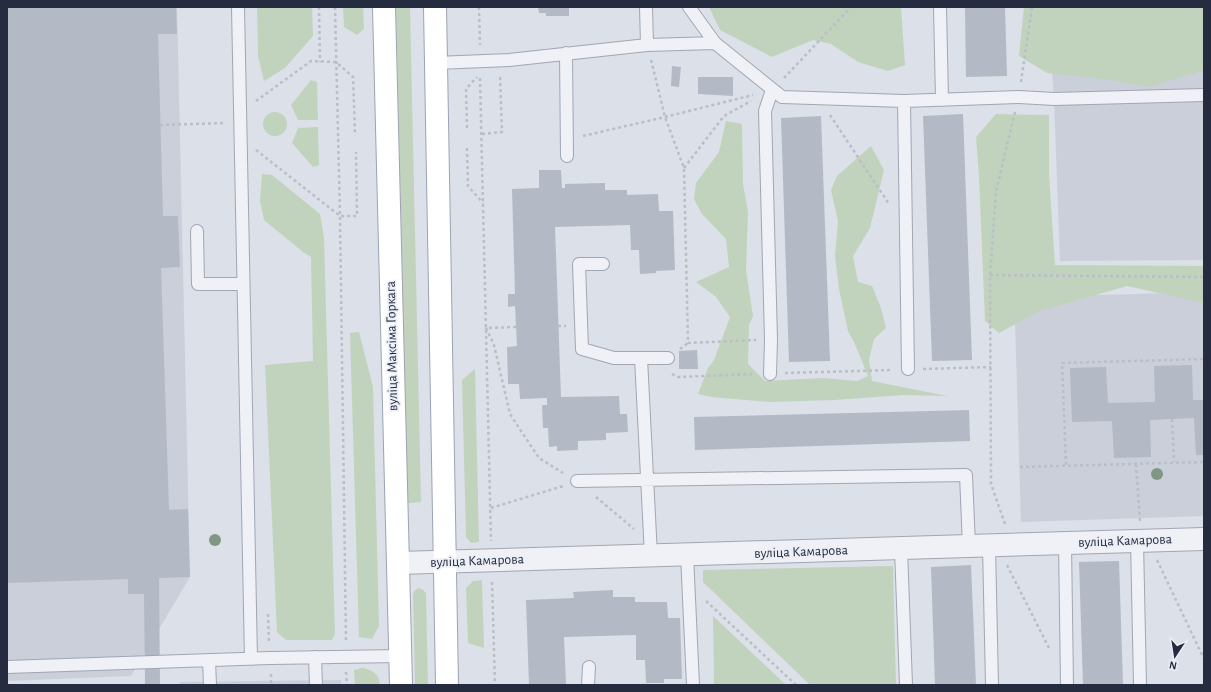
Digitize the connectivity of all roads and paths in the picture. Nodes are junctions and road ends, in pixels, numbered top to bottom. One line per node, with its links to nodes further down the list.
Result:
1 (238, 7): 27 (lane)
2 (319, 7): 16 (path)
3 (335, 7): 17 (path)
4 (384, 7): 76 (main road, вуліца Максіма Горкага)
5 (435, 7): 19 (main road)
6 (479, 7): 18 (path)
7 (646, 7): 13 (lane)
8 (689, 7): 12 (lane)
9 (851, 7): 20 (path)
10 (940, 7): 24 (lane)
11 (1032, 7): 22 (path)
12 (715, 43): 13 (lane); 20 (lane)
13 (647, 45): 14 (lane); 26 (path)
14 (566, 53): 15 (lane); 32 (lane)
15 (500, 60): 18 (lane); 31 (path)
16 (320, 62): 17 (path); 27 (path)
17 (336, 62): 30 (path); 39 (path)
18 (480, 62): 19 (lane)
19 (436, 63): 75 (main road)
20 (772, 90): 23 (lane); 26 (path); 37 (path); 48 (lane)
21 (1204, 95): 22 (lane)
22 (1019, 97): 24 (lane); 43 (path)
23 (819, 98): 25 (lane); 40 (path)
24 (942, 100): 25 (lane)
25 (904, 101): 40 (lane)
26 (665, 117): 32 (path); 37 (path)
27 (240, 122): 28 (path); 45 (lane)
28 (160, 125)
29 (467, 128): 31 (path)
30 (355, 133)
31 (482, 134): 38 (path)
32 (567, 140): 36 (lane)
33 (467, 148): 38 (path)
34 (255, 149): 39 (path)
35 (356, 152): 39 (path)
36 (567, 156)
37 (684, 168): 48 (path)
38 (484, 203): 47 (path)
39 (340, 216): 81 (path)
40 (906, 229): 53 (lane)
41 (197, 231): 45 (lane)
42 (603, 264): 49 (lane)
43 (990, 275): 44 (path); 52 (path)
44 (1204, 277)
45 (243, 284): 84 (lane)
46 (516, 327): 47 (path)
47 (486, 328): 63 (path); 64 (path)
48 (771, 340): 54 (lane)
49 (641, 358): 50 (lane); 62 (lane)
50 (668, 358)
51 (1204, 359): 60 (path)
52 (991, 367): 53 (path); 66 (path)
53 (908, 369): 54 (path)
54 (770, 374): 55 (path)
55 (700, 377)
56 (1172, 419): 57 (path)
57 (1174, 462): 58 (path); 59 (path)
58 (1204, 462)
59 (1136, 464): 60 (path); 65 (path)
60 (1066, 466): 61 (path)
61 (1020, 467)
62 (648, 480): 63 (lane); 70 (lane); 71 (lane)
63 (577, 481): 64 (path); 71 (path)
64 (491, 508): 74 (path)
65 (1140, 518)
66 (1005, 525)
67 (1204, 539): 68 (street, вуліца Камарова)
68 (1142, 541): 69 (street, вуліца Камарова); 85 (path); 102 (lane)
69 (1065, 543): 70 (street, вуліца Камарова); 101 (lane)
70 (985, 546): 72 (street, вуліца Камарова); 82 (path); 100 (lane)
71 (651, 549): 73 (street, вуліца Камарова); 74 (street, вуліца Камарова)
72 (901, 549): 73 (street, вуліца Камарова); 99 (lane)
73 (687, 555): 77 (lane)
74 (492, 560): 75 (street, вуліца Камарова); 95 (path)
75 (444, 562): 76 (street, вуліца Камарова); 94 (main road)
76 (398, 563): 79 (main road, вуліца Максіма Горкага)
77 (688, 585): 97 (lane); 98 (path)
78 (268, 610): 83 (path)
79 (400, 656): 81 (lane); 93 (main road, вуліца Максіма Горкага)
80 (315, 657): 81 (lane); 83 (lane); 91 (lane)
81 (346, 657): 92 (path)
82 (1053, 657)
83 (270, 658): 84 (lane); 90 (path)
84 (251, 659): 86 (lane)
85 (1204, 659)
86 (209, 660): 87 (lane); 89 (lane)
87 (7, 667)
88 (589, 667): 96 (lane)
89 (210, 685)
90 (271, 685)
91 (316, 685)
92 (347, 685)
93 (401, 685)
94 (447, 685)
95 (495, 685)
96 (588, 685)
97 (693, 685)
98 (796, 685)
99 (906, 685)
100 (992, 685)
101 (1067, 685)
102 (1140, 685)

